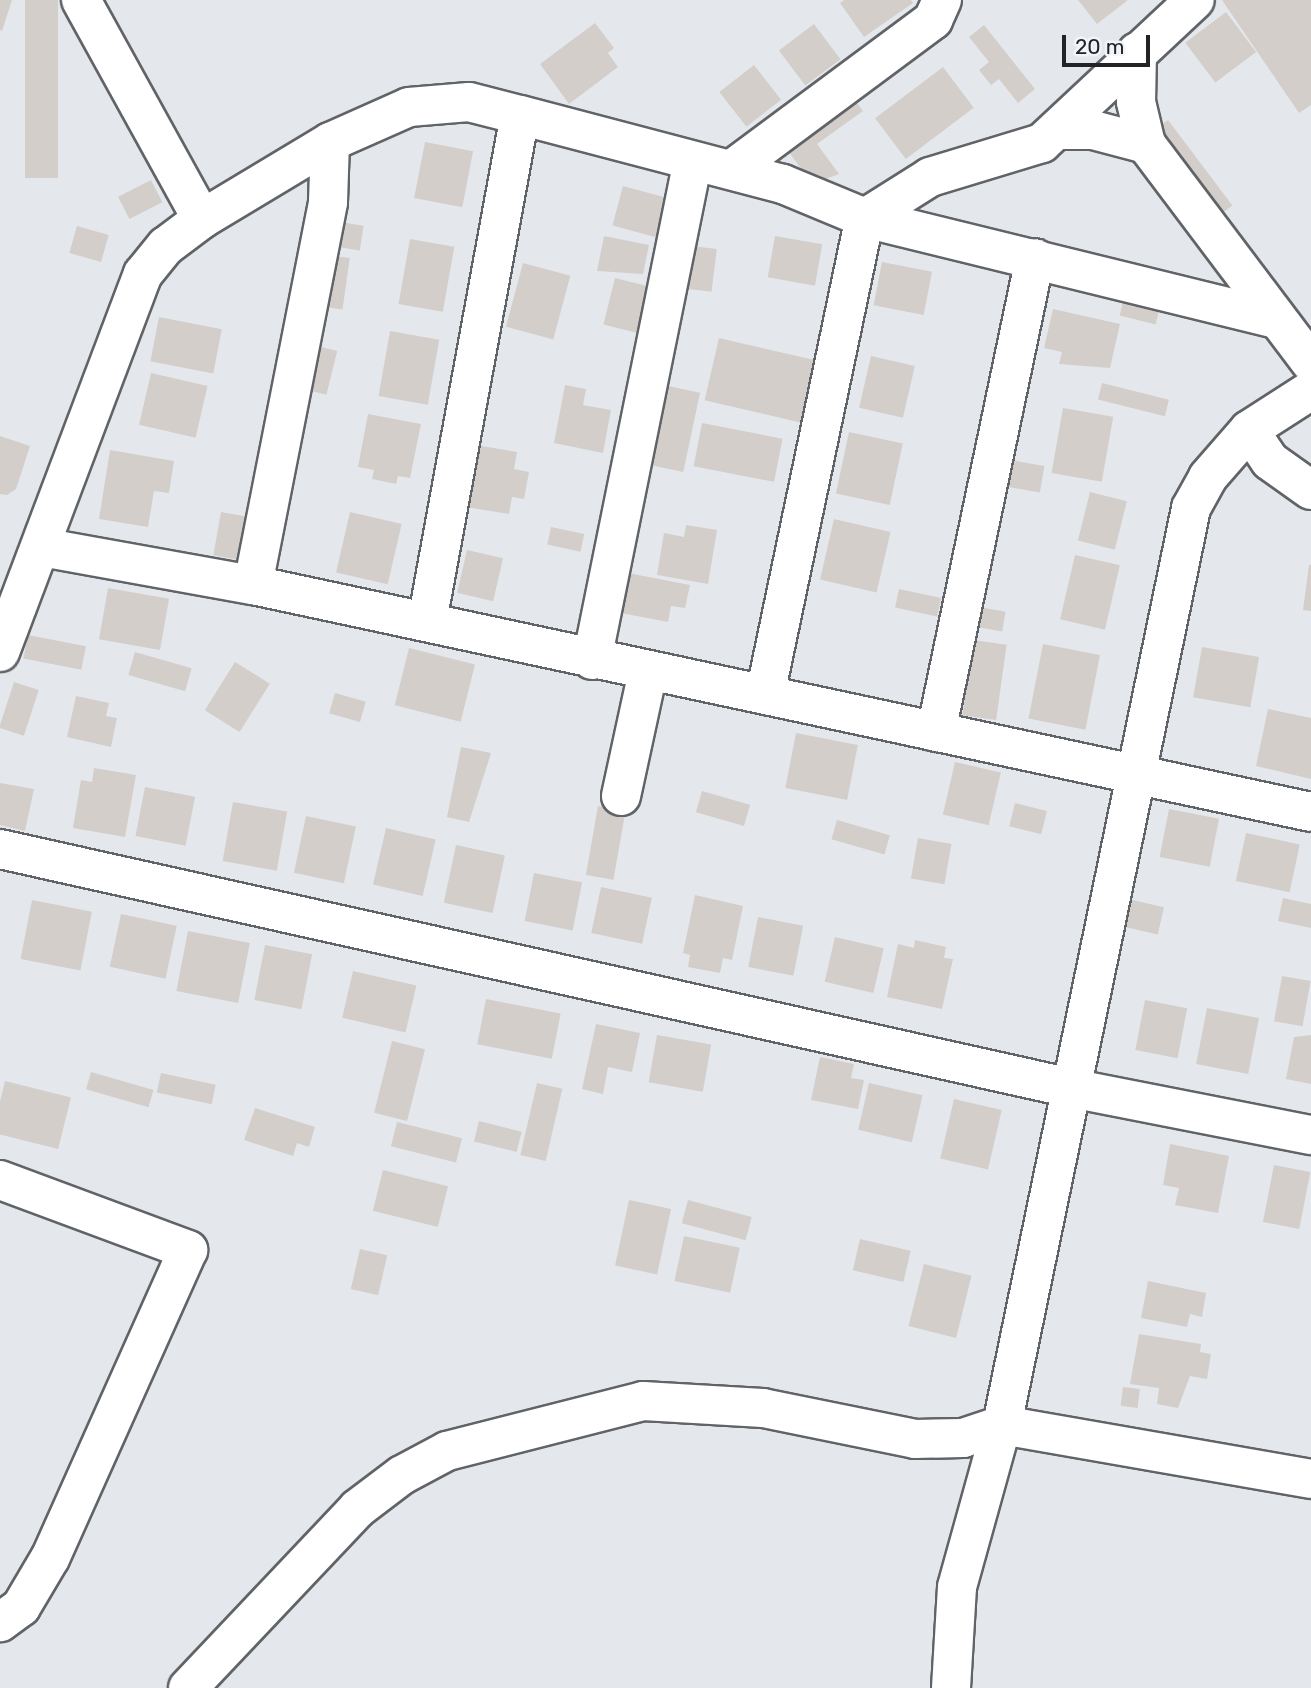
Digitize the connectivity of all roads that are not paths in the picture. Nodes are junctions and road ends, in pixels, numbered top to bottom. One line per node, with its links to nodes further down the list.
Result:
1 (81, 0): 12 (street)
2 (942, 0): 10 (street)
3 (1195, 0): 4 (street)
4 (1137, 52): 6 (street); 8 (street)
5 (520, 115): 7 (street); 9 (street); 21 (street)
6 (1057, 130): 8 (street); 11 (street)
7 (330, 142): 12 (street); 20 (street)
8 (1146, 144): 14 (street)
9 (692, 165): 10 (street); 23 (street)
10 (731, 170): 11 (street)
11 (865, 218): 13 (street); 25 (street)
12 (202, 219): 19 (street)
13 (1035, 258): 14 (street); 26 (street)
14 (1271, 317): 15 (street)
15 (1311, 363)
16 (1311, 390): 17 (street)
17 (1249, 430): 18 (street); 27 (street)
18 (1311, 490)
19 (41, 547): 20 (street); 22 (street)
20 (254, 585): 21 (street)
21 (427, 622): 23 (street)
22 (0, 652)
23 (592, 660): 24 (street)
24 (648, 671): 25 (street); 28 (street)
25 (765, 695): 26 (street)
26 (936, 732): 27 (street)
27 (1134, 775): 29 (street); 31 (street)
28 (621, 796)
29 (1311, 812)
30 (0, 849): 31 (street)
31 (1071, 1088): 32 (street); 34 (street)
32 (1311, 1135)
33 (0, 1180): 36 (street)
34 (1002, 1425): 35 (street); 37 (street); 38 (street)
35 (1311, 1479)
36 (0, 1622)
37 (188, 1688)
38 (951, 1688)

